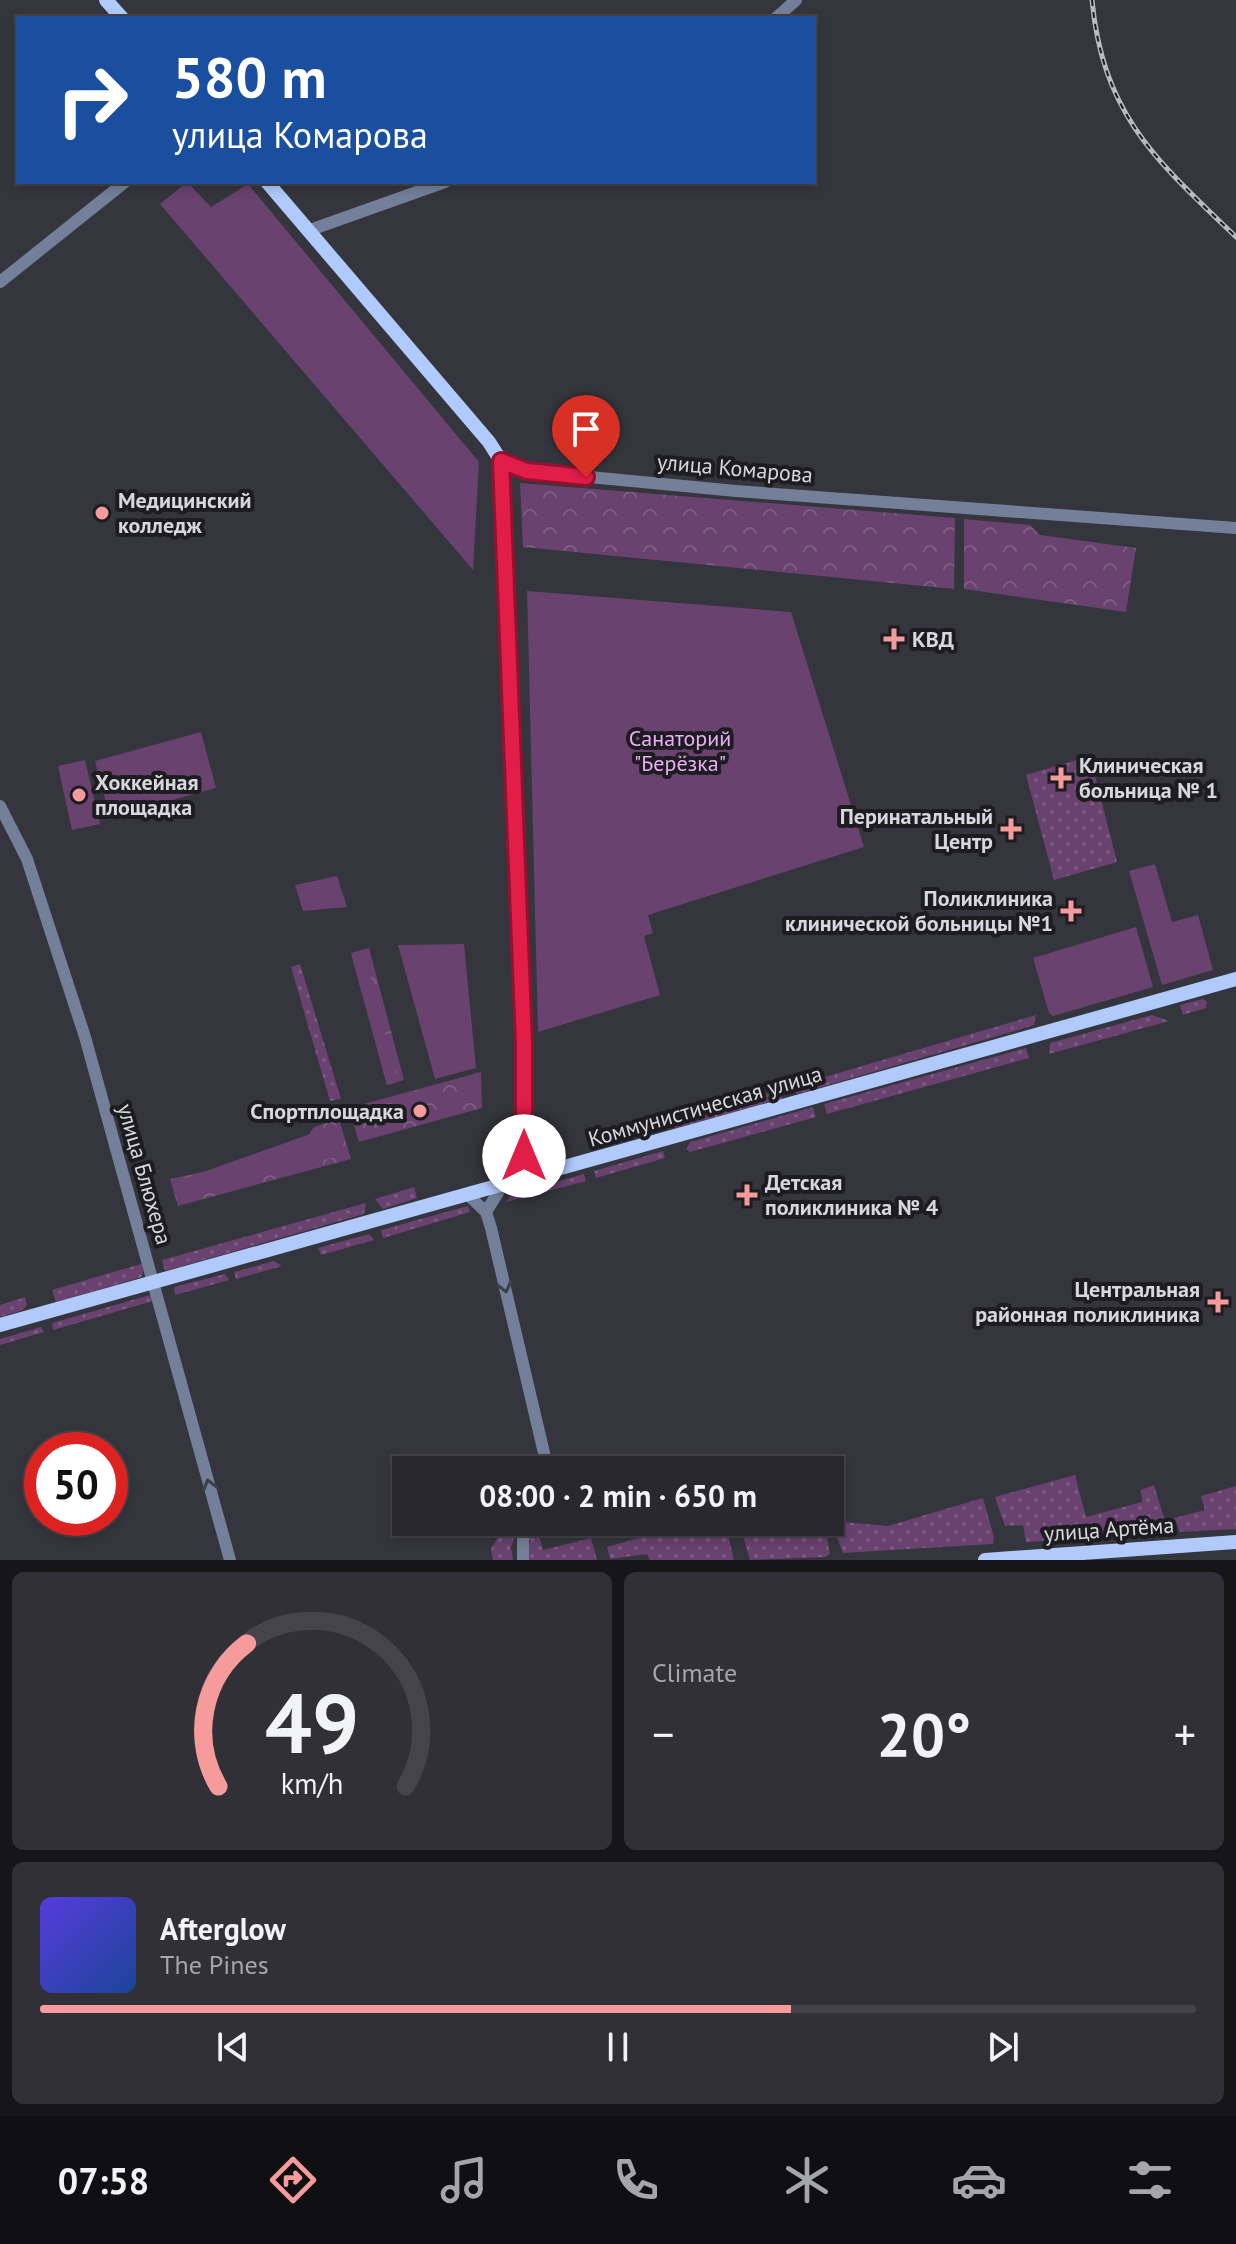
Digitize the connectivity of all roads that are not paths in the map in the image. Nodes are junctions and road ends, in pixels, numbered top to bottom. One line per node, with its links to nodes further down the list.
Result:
1 (106, 0): 3 (main road)
2 (796, 0): 4 (street)
3 (120, 16)
4 (778, 16)
5 (122, 184): 9 (street)
6 (269, 184): 8 (main road)
7 (439, 184): 8 (street)
8 (310, 230): 10 (main road)
9 (0, 282)
10 (501, 461): 11 (street, улица Комарова); 14 (main road)
11 (1236, 528)
12 (0, 806): 19 (street, улица Блюхера)
13 (1236, 979): 15 (main road, Коммунистическая улица)
14 (524, 1156): 15 (main road); 16 (main road)
15 (530, 1178): 16 (main road, Коммунистическая улица)
16 (502, 1186): 17 (main road, Коммунистическая улица); 18 (street)
17 (468, 1195): 18 (street); 19 (main road, Коммунистическая улица)
18 (486, 1212): 21 (street, one-way to 21)
19 (154, 1284): 20 (main road, Коммунистическая улица); 24 (street, улица Блюхера, one-way to 19)
20 (0, 1325)
21 (545, 1456)
22 (524, 1536): 25 (street)
23 (1236, 1542): 26 (main road, улица Артёма)
24 (230, 1560)
25 (523, 1560)
26 (985, 1560)

